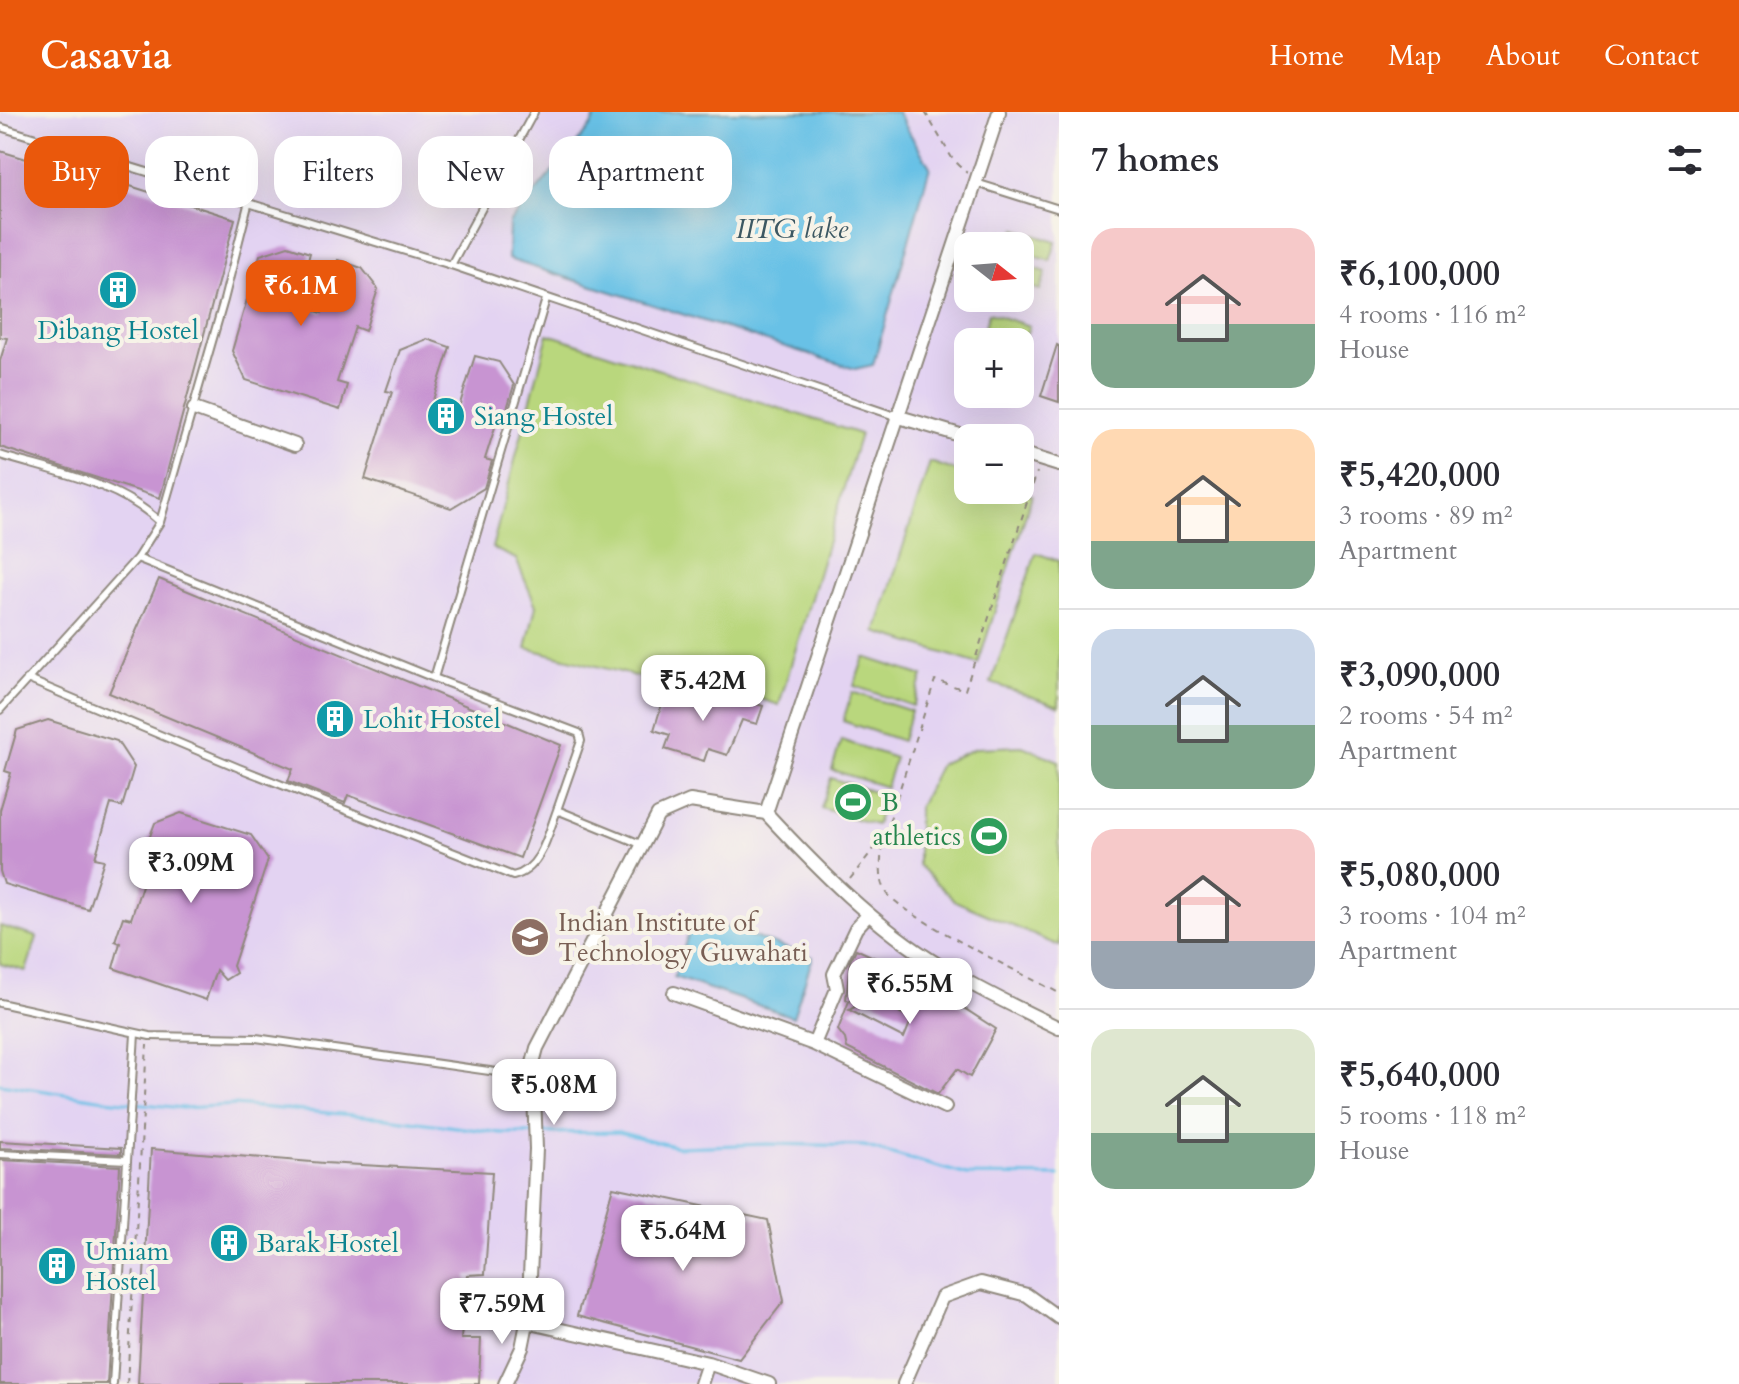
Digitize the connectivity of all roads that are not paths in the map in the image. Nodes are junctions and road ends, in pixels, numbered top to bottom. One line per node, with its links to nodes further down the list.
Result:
1 (534, 112): 9 (lane)
2 (999, 112): 5 (street)
3 (0, 127): 4 (lane)
4 (145, 173)
5 (976, 183): 8 (lane); 12 (street)
6 (247, 208): 11 (lane)
7 (258, 208): 9 (lane)
8 (1059, 209)
9 (451, 265): 10 (lane)
10 (546, 299): 12 (lane); 20 (lane)
11 (194, 409): 14 (street); 18 (lane)
12 (896, 416): 13 (street); 24 (street)
13 (954, 433)
14 (295, 445)
15 (0, 455): 18 (lane)
16 (1034, 457): 17 (street)
17 (1059, 465)
18 (160, 522): 19 (lane)
19 (137, 558): 20 (lane); 21 (lane)
20 (434, 678): 23 (lane)
21 (27, 679): 22 (lane); 23 (lane)
22 (0, 710)
23 (557, 810): 25 (lane)
24 (766, 813): 25 (street); 26 (street)
25 (643, 845): 32 (street)
26 (869, 914): 29 (street); 31 (street)
27 (674, 993): 31 (street)
28 (0, 1003): 30 (lane)
29 (1059, 1028)
30 (135, 1034): 32 (lane); 35 (lane)
31 (814, 1044): 33 (street)
32 (532, 1077): 36 (street)
33 (945, 1107)
34 (0, 1154): 35 (lane)
35 (127, 1160): 39 (lane)
36 (528, 1318): 38 (street); 40 (street)
37 (1059, 1318): 43 (street)
38 (708, 1363): 41 (street); 42 (street)
39 (113, 1384)
40 (505, 1384)
41 (701, 1384)
42 (769, 1384)
43 (904, 1384)

